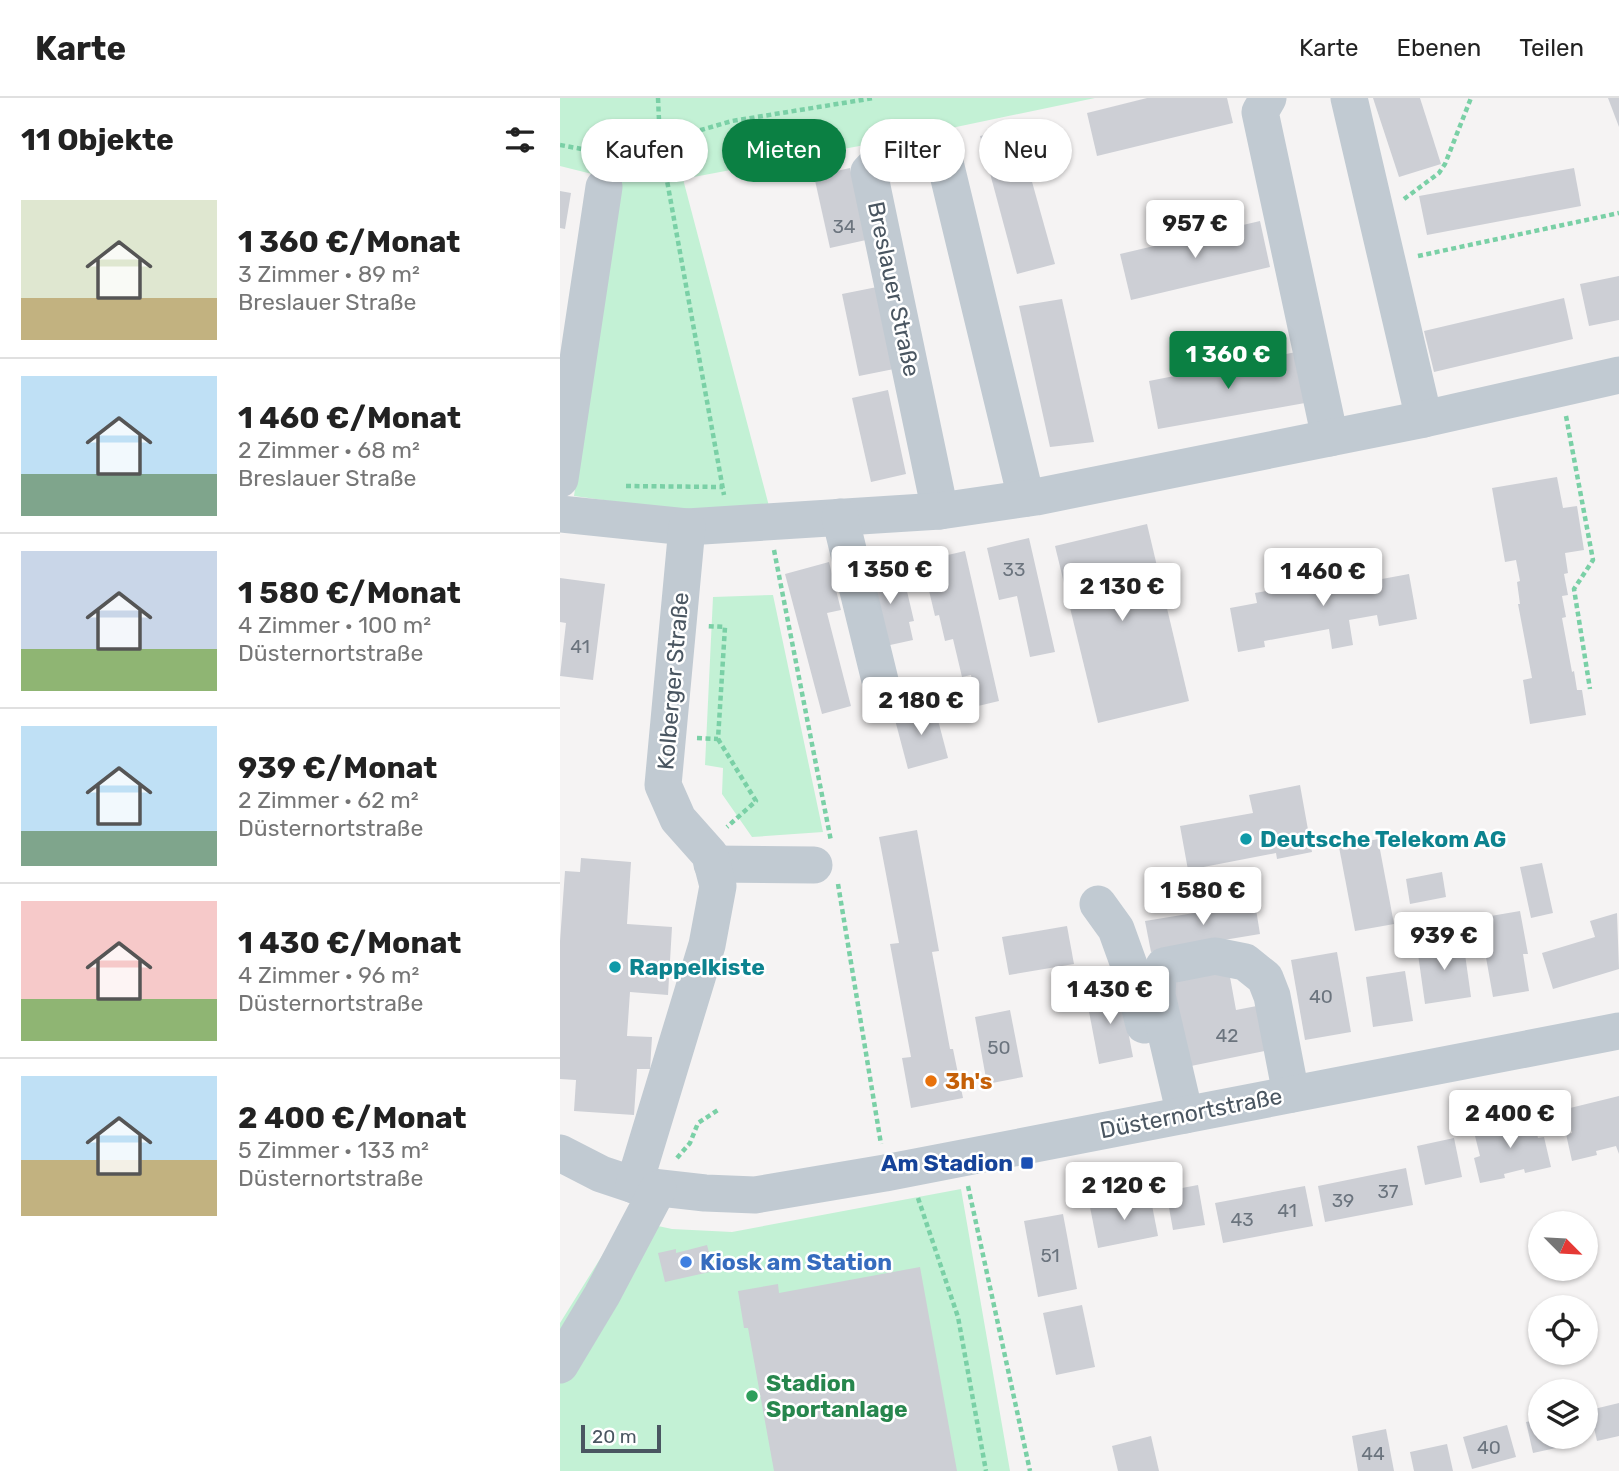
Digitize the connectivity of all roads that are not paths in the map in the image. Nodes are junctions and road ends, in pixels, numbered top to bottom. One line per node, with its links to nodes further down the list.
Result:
1 (1268, 98): 6 (street)
2 (1349, 98): 5 (street)
3 (604, 187): 7 (street)
4 (1619, 375): 5 (street)
5 (1424, 419): 6 (street)
6 (1329, 438): 8 (street)
7 (560, 479)
8 (1026, 498): 9 (street); 9 (street, Breslauer Straße)
9 (940, 511): 11 (street)
10 (560, 514): 12 (street)
11 (840, 517): 12 (street); 13 (street)
12 (687, 527): 14 (street, Kolberger Straße)
13 (886, 701)
14 (708, 856): 15 (street); 21 (street)
15 (814, 865)
16 (1098, 904): 19 (street)
17 (1619, 1031): 18 (street, Düsternortstraße)
18 (1291, 1094): 19 (street, Düsternortstraße); 19 (street)
19 (1176, 1116): 21 (street, Düsternortstraße)
20 (560, 1153): 21 (street, Düsternortstraße)
21 (644, 1180): 22 (street)
22 (560, 1365)

